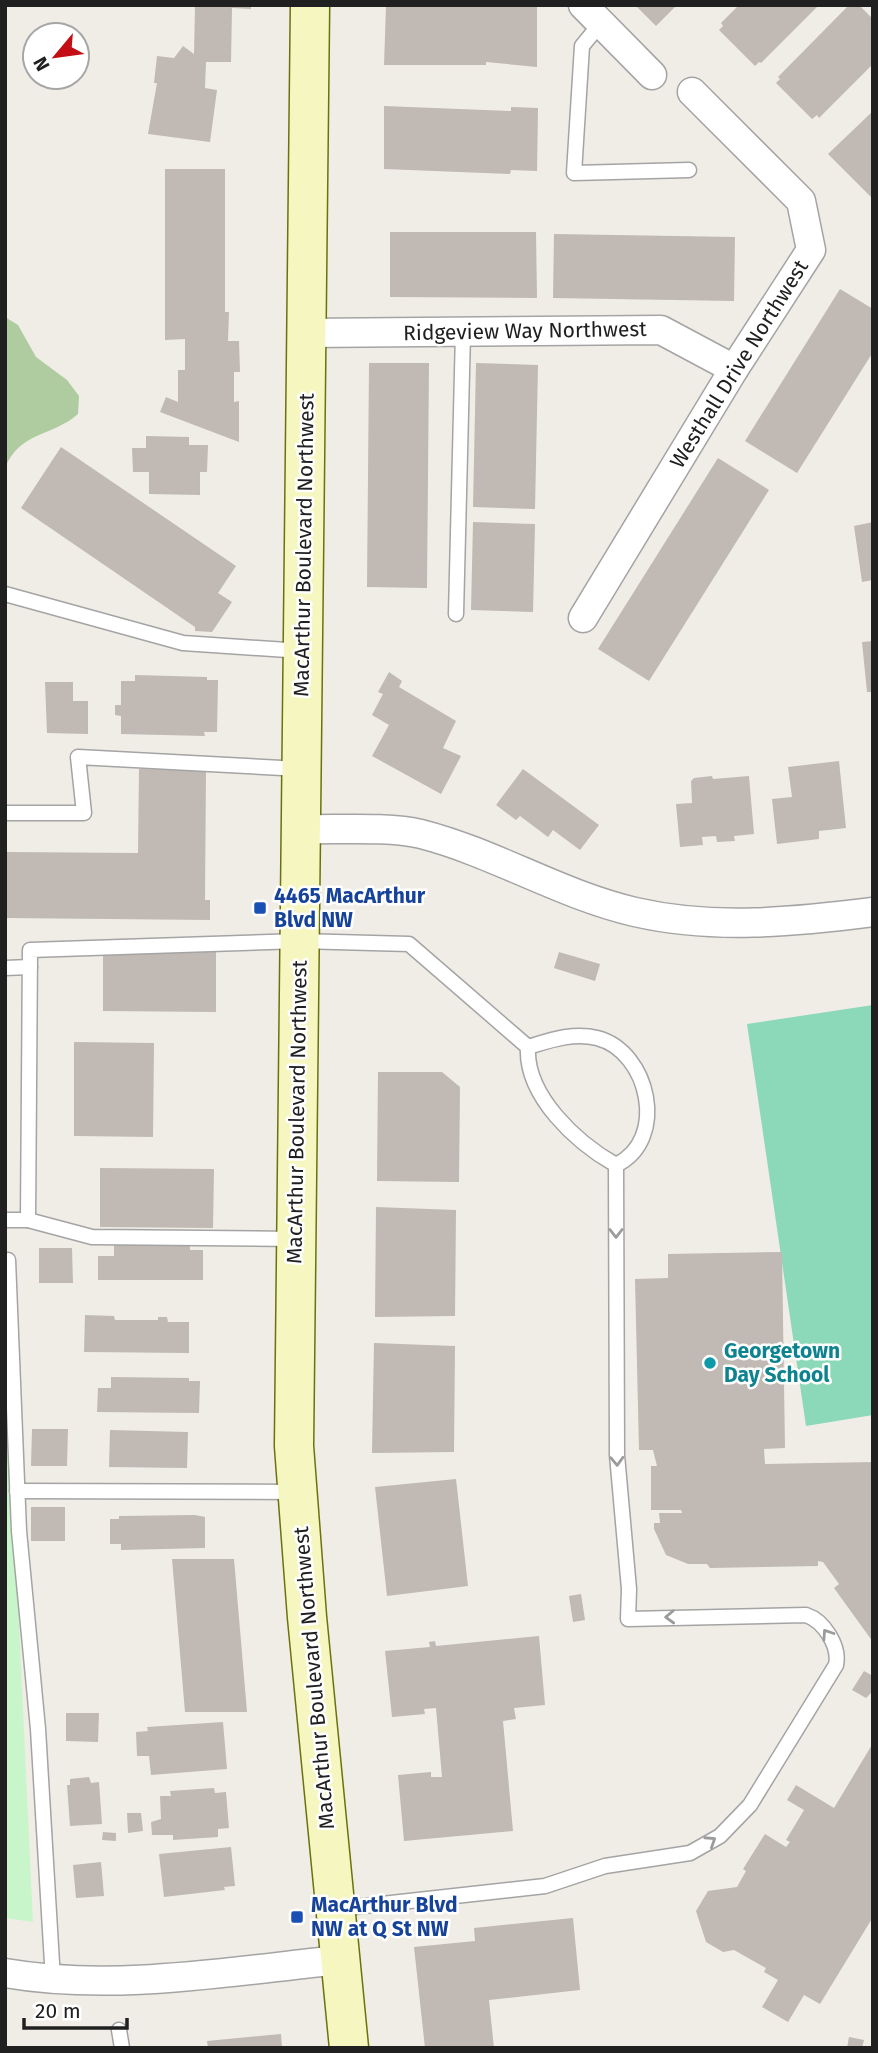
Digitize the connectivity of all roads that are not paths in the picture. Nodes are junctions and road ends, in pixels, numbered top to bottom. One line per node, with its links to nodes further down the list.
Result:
1 (310, 5): 7 (main road, MacArthur Boulevard Northwest)
2 (592, 14): 3 (street); 5 (lane)
3 (652, 75)
4 (692, 92): 8 (street, Westhall Drive Northwest)
5 (689, 170)
6 (463, 332): 7 (street, Ridgeview Way Northwest); 8 (street, Ridgeview Way Northwest); 10 (lane)
7 (306, 333): 12 (main road, MacArthur Boulevard Northwest)
8 (734, 369): 11 (street, Westhall Drive Northwest)
9 (5, 594): 12 (lane)
10 (456, 614)
11 (583, 618)
12 (302, 651): 13 (main road, MacArthur Boulevard Northwest)
13 (301, 769): 14 (lane); 15 (main road, MacArthur Boulevard Northwest)
14 (5, 813)
15 (300, 829): 16 (street); 17 (main road, MacArthur Boulevard Northwest)
16 (873, 912)
17 (299, 941): 18 (lane); 20 (lane); 24 (main road, MacArthur Boulevard Northwest)
18 (30, 967): 19 (lane); 23 (lane)
19 (5, 968)
20 (528, 1047): 21 (lane); 21 (lane)
21 (616, 1165): 28 (lane)
22 (5, 1220): 23 (lane)
23 (28, 1220): 24 (lane)
24 (295, 1239): 27 (main road, MacArthur Boulevard Northwest)
25 (8, 1260): 26 (lane)
26 (17, 1491): 27 (lane); 31 (lane)
27 (297, 1492): 28 (main road, MacArthur Boulevard Northwest)
28 (335, 1909): 29 (main road, MacArthur Boulevard Northwest)
29 (340, 1960): 31 (street); 34 (main road, MacArthur Boulevard Northwest)
30 (5, 1973): 31 (street)
31 (53, 1980)
32 (119, 2030): 33 (lane)
33 (122, 2048)
34 (349, 2048)

